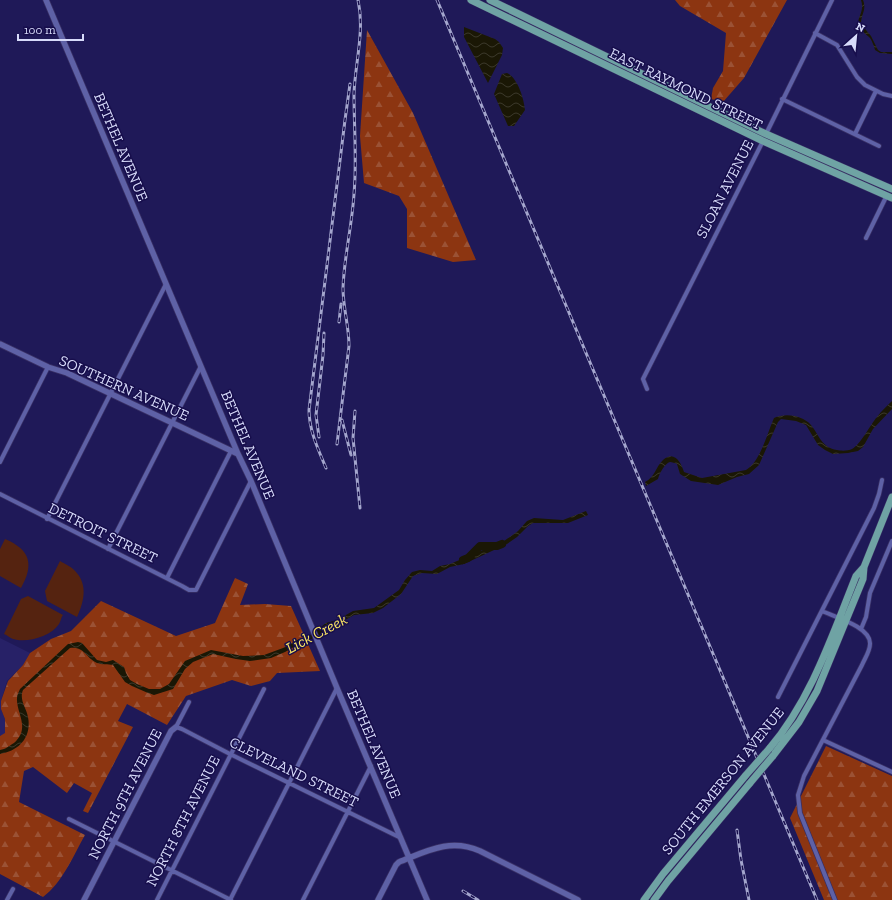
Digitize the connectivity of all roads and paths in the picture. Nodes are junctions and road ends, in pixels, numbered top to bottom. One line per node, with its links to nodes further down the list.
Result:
1 (46, 0): 18 (street, BETHEL AVENUE)
2 (471, 0): 7 (main road, EAST RAYMOND STREET)
3 (490, 0): 6 (main road, EAST RAYMOND STREET)
4 (832, 0): 5 (street, SLOAN AVENUE)
5 (815, 33): 8 (street); 10 (street, SLOAN AVENUE)
6 (598, 52): 7 (main road); 11 (main road, EAST RAYMOND STREET)
7 (594, 60): 13 (main road, EAST RAYMOND STREET)
8 (876, 91): 9 (street); 12 (street)
9 (892, 96)
10 (782, 99): 11 (street, SLOAN AVENUE); 12 (street)
11 (766, 134): 13 (street, SLOAN AVENUE); 15 (main road, EAST RAYMOND STREET)
12 (855, 134): 14 (street)
13 (763, 141): 16 (main road, EAST RAYMOND STREET); 22 (street, SLOAN AVENUE)
14 (879, 146)
15 (891, 187): 16 (street)
16 (889, 197): 17 (street)
17 (866, 238)
18 (166, 284): 20 (street, BETHEL AVENUE); 23 (street)
19 (0, 344): 21 (street, SOUTHERN AVENUE)
20 (201, 366): 24 (street); 26 (street, BETHEL AVENUE)
21 (48, 367): 23 (street, SOUTHERN AVENUE); 27 (street)
22 (647, 389)
23 (111, 394): 24 (street, SOUTHERN AVENUE); 32 (street)
24 (172, 423): 25 (street, SOUTHERN AVENUE); 34 (street)
25 (231, 451): 26 (street, SOUTHERN AVENUE); 36 (street)
26 (238, 454): 29 (street, BETHEL AVENUE)
27 (0, 462)
28 (882, 480): 37 (street, SOUTH EMERSON AVENUE)
29 (251, 481): 36 (street, DETROIT STREET); 41 (street, BETHEL AVENUE)
30 (0, 494): 32 (street, DETROIT STREET)
31 (892, 498): 35 (main road, SOUTH EMERSON AVENUE)
32 (47, 519): 34 (street, DETROIT STREET)
33 (892, 541): 40 (street)
34 (108, 549): 36 (street, DETROIT STREET)
35 (864, 567): 38 (main road, SOUTH EMERSON AVENUE); 39 (main road, SOUTH EMERSON AVENUE)
36 (167, 578)
37 (822, 612): 38 (street); 43 (street, SOUTH EMERSON AVENUE)
38 (839, 618): 39 (street); 66 (main road, SOUTH EMERSON AVENUE, bridge)
39 (846, 621): 40 (street); 67 (main road, SOUTH EMERSON AVENUE, bridge)
40 (861, 629): 46 (street)
41 (337, 688): 48 (street, BETHEL AVENUE); 50 (street)
42 (264, 689): 47 (street, NORTH 8TH AVENUE)
43 (778, 697)
44 (189, 702): 45 (street, NORTH 9TH AVENUE)
45 (176, 727): 47 (street, CLEVELAND STREET); 54 (street, NORTH 9TH AVENUE)
46 (823, 740): 49 (street); 68 (street)
47 (230, 754): 50 (street, CLEVELAND STREET); 56 (street, NORTH 8TH AVENUE)
48 (370, 766): 51 (street); 53 (street, BETHEL AVENUE)
49 (892, 772)
50 (289, 782): 51 (street, CLEVELAND STREET); 61 (street)
51 (348, 812): 53 (street, CLEVELAND STREET); 62 (street)
52 (69, 820): 54 (street)
53 (401, 838): 55 (street, BETHEL AVENUE)
54 (113, 842): 56 (street); 59 (street, NORTH 9TH AVENUE)
55 (409, 858): 63 (street); 64 (street, BETHEL AVENUE); 65 (street)
56 (172, 871): 60 (street, NORTH 8TH AVENUE); 61 (street)
57 (13, 889): 58 (street)
58 (7, 900)
59 (84, 900)
60 (157, 900)
61 (230, 900)
62 (303, 900)
63 (378, 900)
64 (427, 900)
65 (578, 900)
66 (644, 900)
67 (654, 900)
68 (835, 900)

